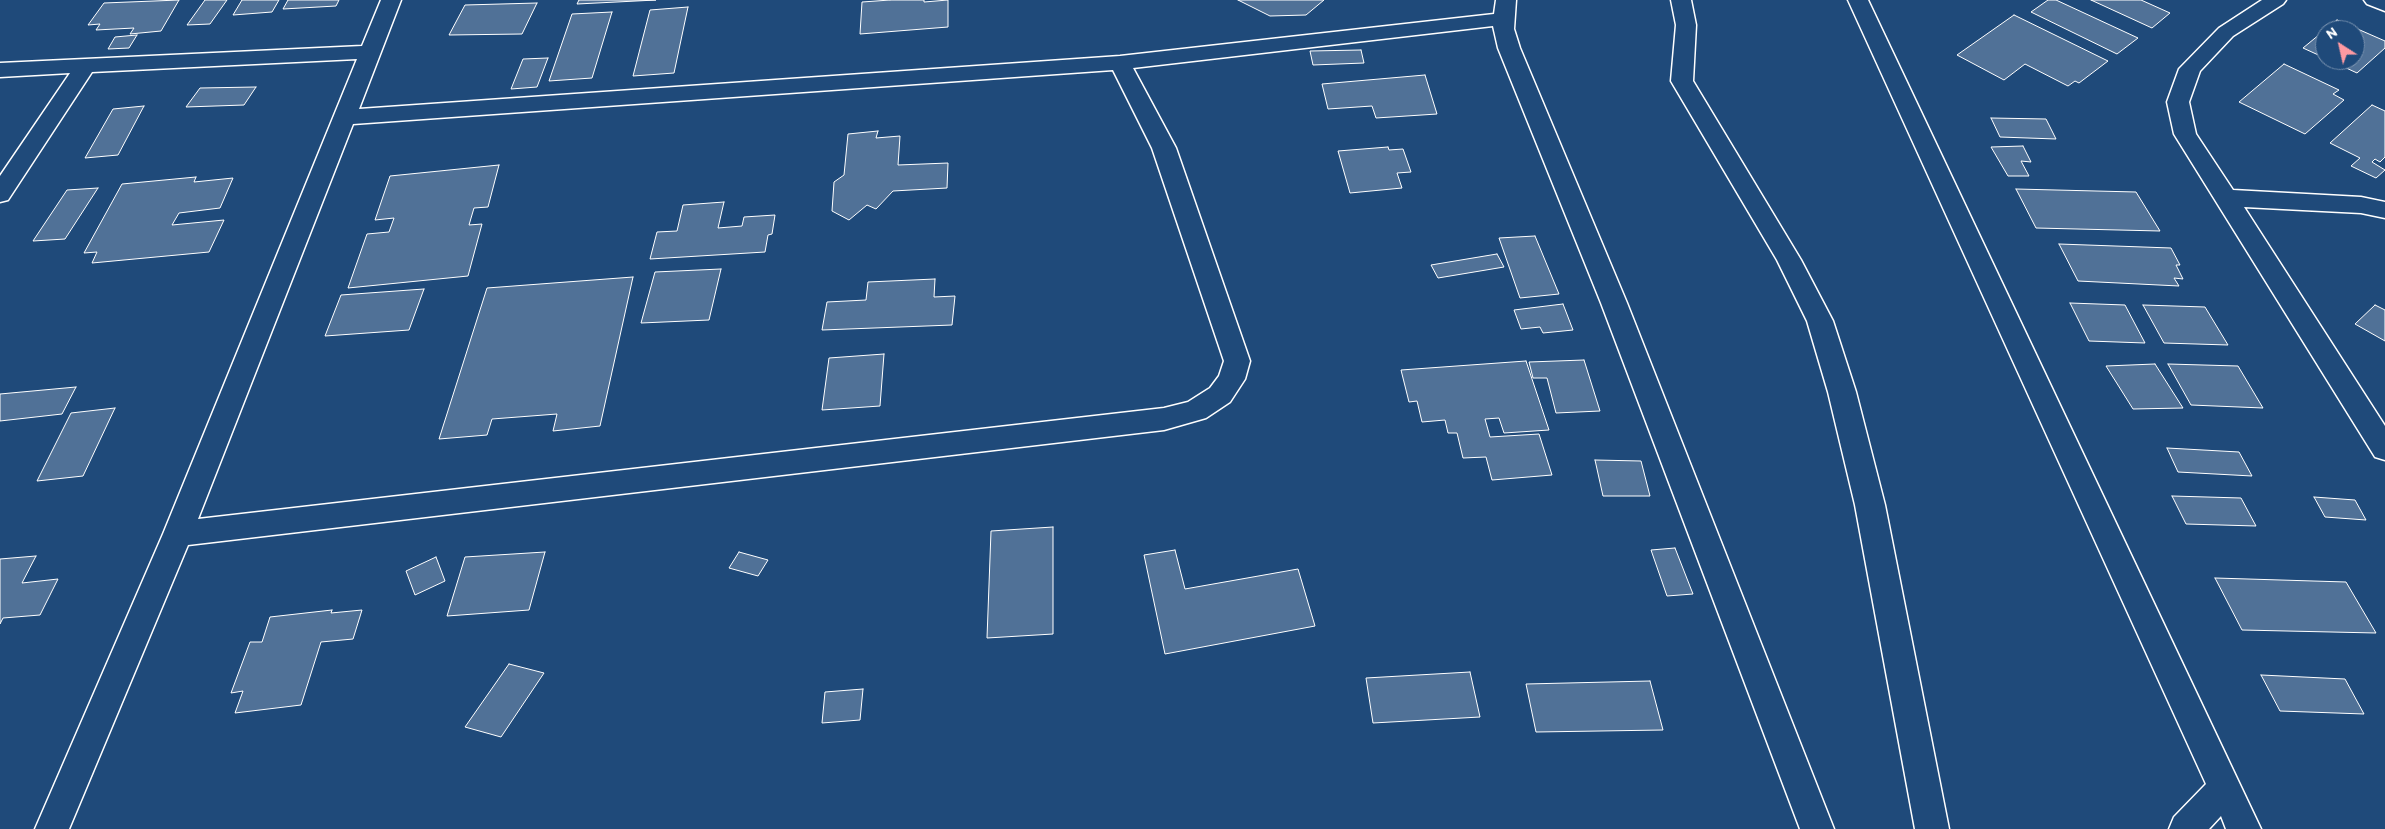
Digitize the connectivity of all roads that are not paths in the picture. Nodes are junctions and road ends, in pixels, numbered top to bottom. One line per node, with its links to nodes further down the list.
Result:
1 (391, 0): 8 (street)
2 (1681, 0): 21 (street)
3 (1858, 0): 18 (street)
4 (2276, 0): 14 (street)
5 (2374, 0): 6 (street)
6 (2385, 5)
7 (1505, 10): 9 (street); 20 (street)
8 (369, 52): 10 (street); 12 (street)
9 (1120, 63): 12 (street); 17 (street)
10 (85, 67): 11 (street); 13 (street)
11 (0, 70)
12 (344, 117): 17 (street)
13 (0, 194)
14 (2228, 198): 15 (street); 16 (street)
15 (2385, 210)
16 (2385, 449)
17 (178, 534): 19 (street)
18 (2225, 787): 22 (street); 23 (street)
19 (52, 829)
20 (1817, 829)
21 (1932, 829)
22 (2186, 829)
23 (2244, 829)

